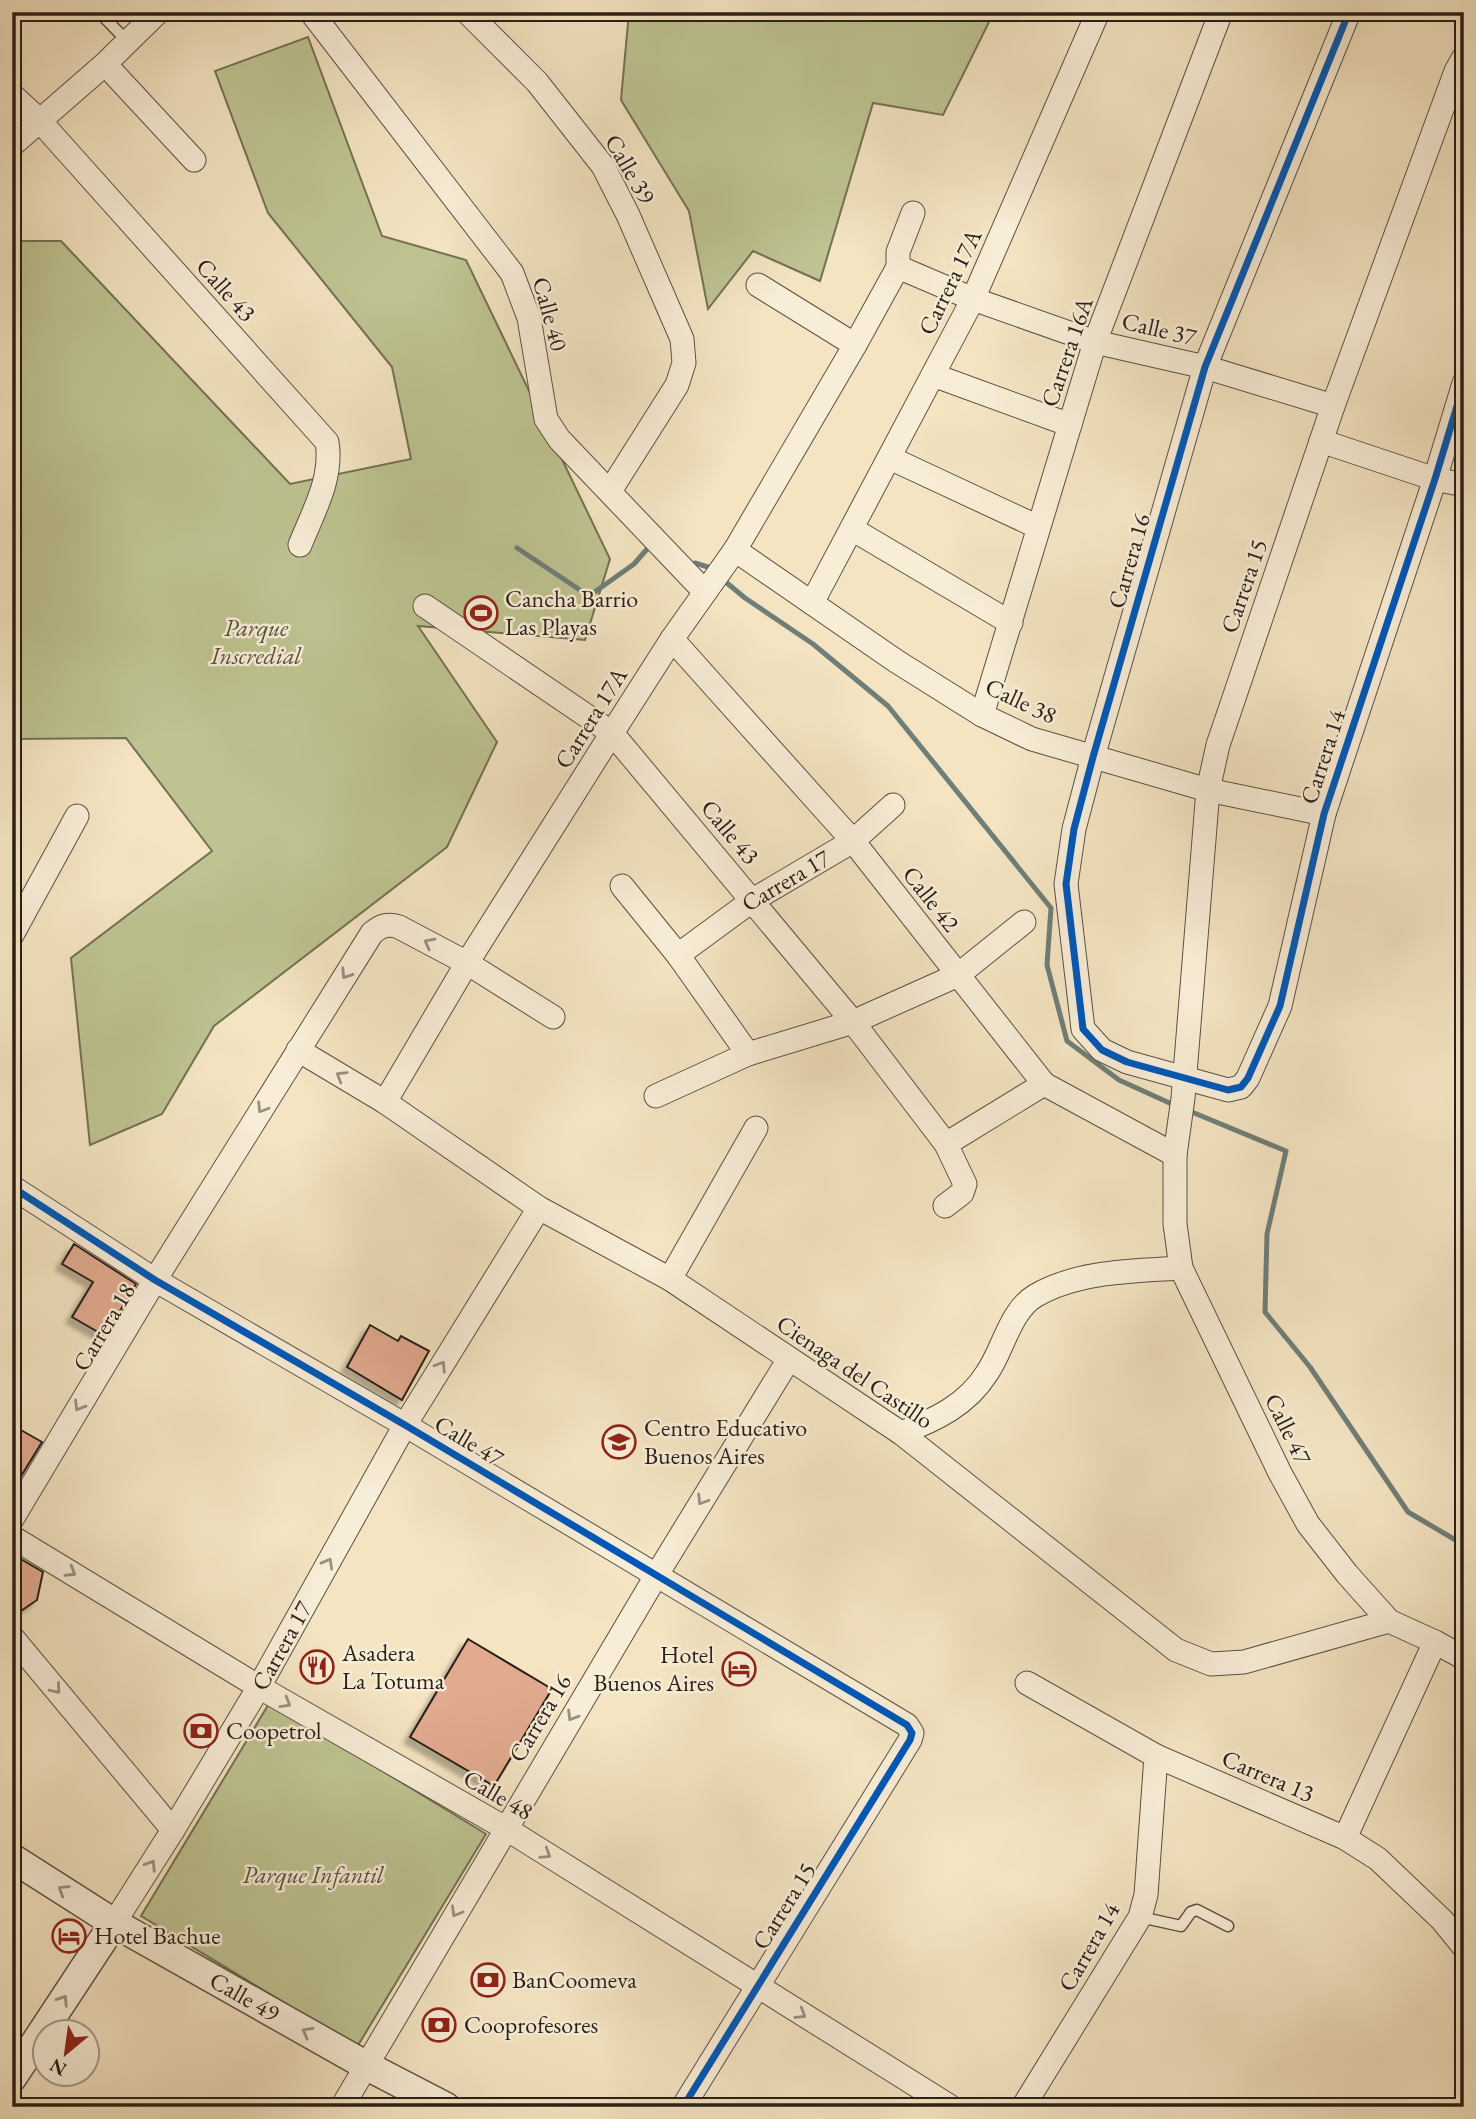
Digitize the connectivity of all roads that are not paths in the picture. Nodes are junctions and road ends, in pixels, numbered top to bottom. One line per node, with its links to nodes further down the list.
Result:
1 (99, 12): 8 (lane)
2 (158, 12): 8 (street)
3 (312, 12): 30 (street, Calle 40)
4 (467, 12): 30 (street, Calle 39)
5 (1098, 12): 18 (street, Carrera 17A)
6 (1221, 12): 19 (street, Carrera 16A)
7 (1349, 12): 21 (street, Carrera 16)
8 (128, 42): 10 (street)
9 (1464, 57): 24 (street, Carrera 15)
10 (106, 64): 12 (street); 14 (street)
11 (12, 95): 12 (street, Calle 43)
12 (39, 120): 13 (street); 33 (street, Calle 43)
13 (12, 145)
14 (194, 160)
15 (913, 213): 16 (street, Carrera 17A)
16 (898, 267): 18 (street, Calle 37); 20 (street, Carrera 17A)
17 (758, 285): 20 (street)
18 (973, 299): 19 (street, Calle 37); 22 (street, Carrera 17A)
19 (1096, 342): 21 (street, Calle 37); 25 (street, Carrera 16A)
20 (855, 345): 34 (street, Carrera 17A)
21 (1205, 367): 24 (street, Calle 37); 41 (street, Carrera 16)
22 (933, 375): 25 (street); 27 (street, Carrera 17A)
23 (1464, 383): 28 (street, Carrera 14)
24 (1333, 406): 26 (street, Carrera 15)
25 (1070, 425): 31 (street, Carrera 16A)
26 (1321, 441): 28 (street); 42 (street, Carrera 15)
27 (890, 458): 31 (street); 32 (street, Carrera 17A)
28 (1435, 479): 29 (street); 44 (street, Carrera 14)
29 (1464, 485)
30 (610, 491): 34 (street, Calle 40)
31 (1038, 527): 37 (street, Carrera 16A)
32 (852, 528): 35 (street, Carrera 17A); 37 (street)
33 (300, 545)
34 (719, 573): 35 (street, Calle 38); 38 (street, Carrera 17A)
35 (812, 603): 39 (street, Calle 38)
36 (425, 606): 40 (street, Calle 43)
37 (1011, 623): 39 (street, Carrera 16A)
38 (672, 639): 40 (street, Carrera 17A); 46 (street, Calle 42)
39 (982, 715): 41 (street, Calle 38)
40 (612, 733): 48 (street, Calle 43); 52 (street, Carrera 17A)
41 (1093, 757): 42 (street, Calle 38); 59 (street, Carrera 16)
42 (1208, 790): 44 (street, Calle 38); 59 (street, Carrera 15)
43 (893, 804): 46 (street, Carrera 17)
44 (1324, 814): 59 (street, Carrera 14)
45 (77, 816): 50 (street)
46 (853, 841): 48 (street, Carrera 17); 53 (street, Calle 42)
47 (622, 886): 51 (street)
48 (753, 900): 51 (street, Carrera 17); 55 (street, Calle 43)
49 (1024, 922): 53 (street)
50 (12, 935)
51 (678, 955): 57 (street)
52 (467, 963): 54 (street); 56 (street, Carrera 18, one-way to 56); 61 (street, Carrera 17A)
53 (958, 975): 55 (street); 58 (street, Calle 42)
54 (552, 1017)
55 (853, 1023): 57 (street); 63 (street, Calle 43)
56 (298, 1050): 61 (street, Cienaga del Castillo, one-way to 56); 70 (street, Carrera 18, one-way to 70)
57 (748, 1054): 60 (street)
58 (1044, 1084): 63 (street); 64 (street, Calle 42)
59 (1184, 1088): 64 (street, Carrera 15)
60 (656, 1096)
61 (385, 1102): 67 (street, Cienaga del Castillo)
62 (756, 1128): 69 (street)
63 (946, 1144): 66 (street, Calle 43)
64 (1175, 1155): 68 (street, Calle 47)
65 (12, 1187): 70 (street, Calle 47)
66 (945, 1206)
67 (539, 1208): 69 (street, Cienaga del Castillo); 72 (street, Carrera 17, one-way to 67)
68 (1181, 1268): 73 (street); 77 (street, Calle 47)
69 (670, 1279): 71 (street, Cienaga del Castillo)
70 (155, 1280): 72 (street, Calle 47); 74 (street, Carrera 18, one-way to 74)
71 (789, 1359): 73 (street, Cienaga del Castillo); 76 (street, Carrera 16, one-way to 76)
72 (405, 1425): 76 (street, Calle 47); 82 (street, Carrera 17, one-way to 72)
73 (901, 1433): 77 (street, Cienaga del Castillo)
74 (12, 1519)
75 (12, 1537): 82 (street, Calle 48, one-way to 82)
76 (656, 1576): 83 (street, Calle 47); 85 (street, Carrera 16, one-way to 85)
77 (1389, 1621): 79 (street, Calle 47)
78 (12, 1637): 86 (street, one-way to 86)
79 (1436, 1642): 80 (street, Calle 47); 87 (street)
80 (1464, 1658)
81 (1027, 1684): 84 (street, Carrera 13)
82 (258, 1687): 85 (street, Calle 48, one-way to 85); 86 (street, Carrera 17)
83 (907, 1725): 93 (street, Carrera 15)
84 (1156, 1756): 87 (street, Carrera 13); 89 (street, Carrera 14)
85 (505, 1828): 93 (street, Calle 48, one-way to 93); 94 (street, Carrera 16, one-way to 94)
86 (173, 1830): 90 (street, Carrera 17, one-way to 86)
87 (1345, 1838): 92 (street, Carrera 13)
88 (15, 1865): 90 (street, Calle 49, one-way to 88)
89 (1140, 1917): 91 (lane); 100 (street, Carrera 14)
90 (114, 1923): 94 (street, Calle 49, one-way to 90); 95 (street, Carrera 17, one-way to 90)
91 (1228, 1926)
92 (1464, 1947)
93 (757, 1986): 98 (street, Carrera 15); 99 (street, Calle 48, one-way to 99)
94 (367, 2066): 96 (street, Carrera 16); 97 (street, Calle 49)
95 (12, 2078)
96 (342, 2107)
97 (446, 2107)
98 (683, 2107)
99 (951, 2107)
100 (1023, 2107)

